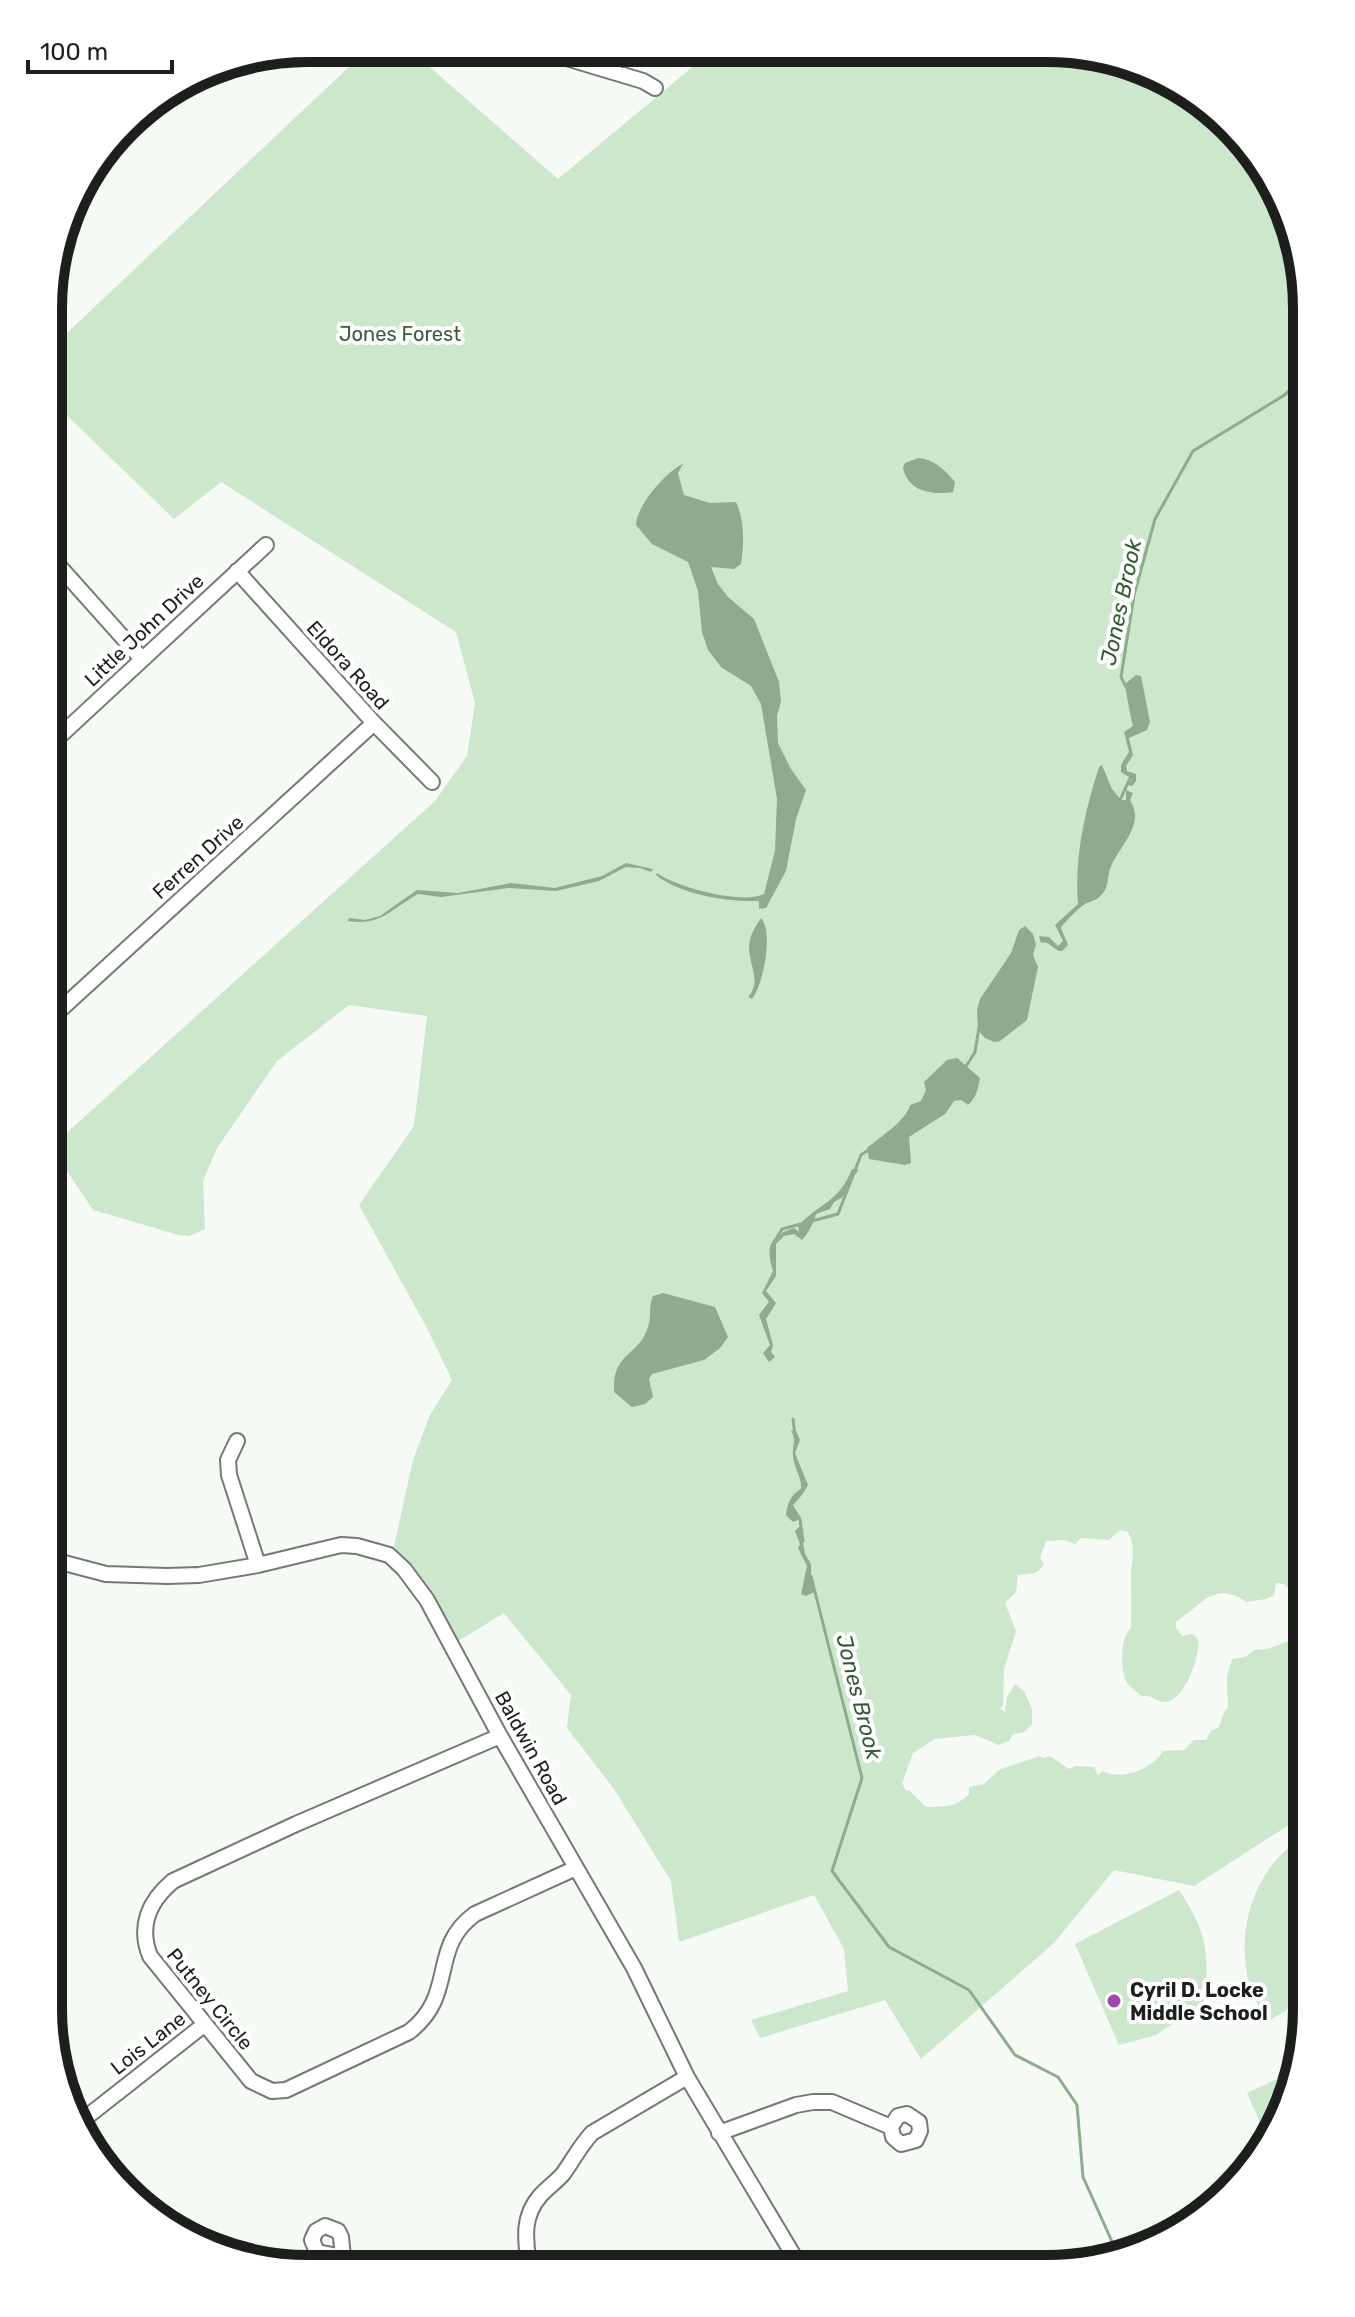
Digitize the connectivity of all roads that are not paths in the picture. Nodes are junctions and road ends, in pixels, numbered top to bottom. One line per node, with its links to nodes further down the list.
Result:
1 (582, 63): 3 (street)
2 (615, 63): 3 (street)
3 (613, 72): 4 (street)
4 (655, 88)
5 (266, 545): 7 (street, Little John Drive)
6 (62, 569): 8 (street)
7 (237, 571): 8 (street, Little John Drive); 9 (street, Eldora Road)
8 (142, 659): 10 (street, Little John Drive)
9 (374, 723): 11 (street, Eldora Road); 12 (street, Ferren Drive)
10 (62, 734)
11 (432, 782)
12 (62, 1008)
13 (237, 1441): 15 (street)
14 (62, 1563): 15 (street, Baldwin Road)
15 (258, 1565): 16 (street, Baldwin Road)
16 (500, 1736): 17 (street, Baldwin Road); 18 (street, Putney Circle)
17 (576, 1868): 18 (street, Putney Circle); 19 (street, Baldwin Road)
18 (205, 2024): 20 (street, Lois Lane)
19 (687, 2077): 22 (street, Baldwin Road); 23 (street)
20 (87, 2116)
21 (891, 2127): 22 (street)
22 (719, 2133): 24 (street, Baldwin Road)
23 (527, 2255)
24 (793, 2255)

